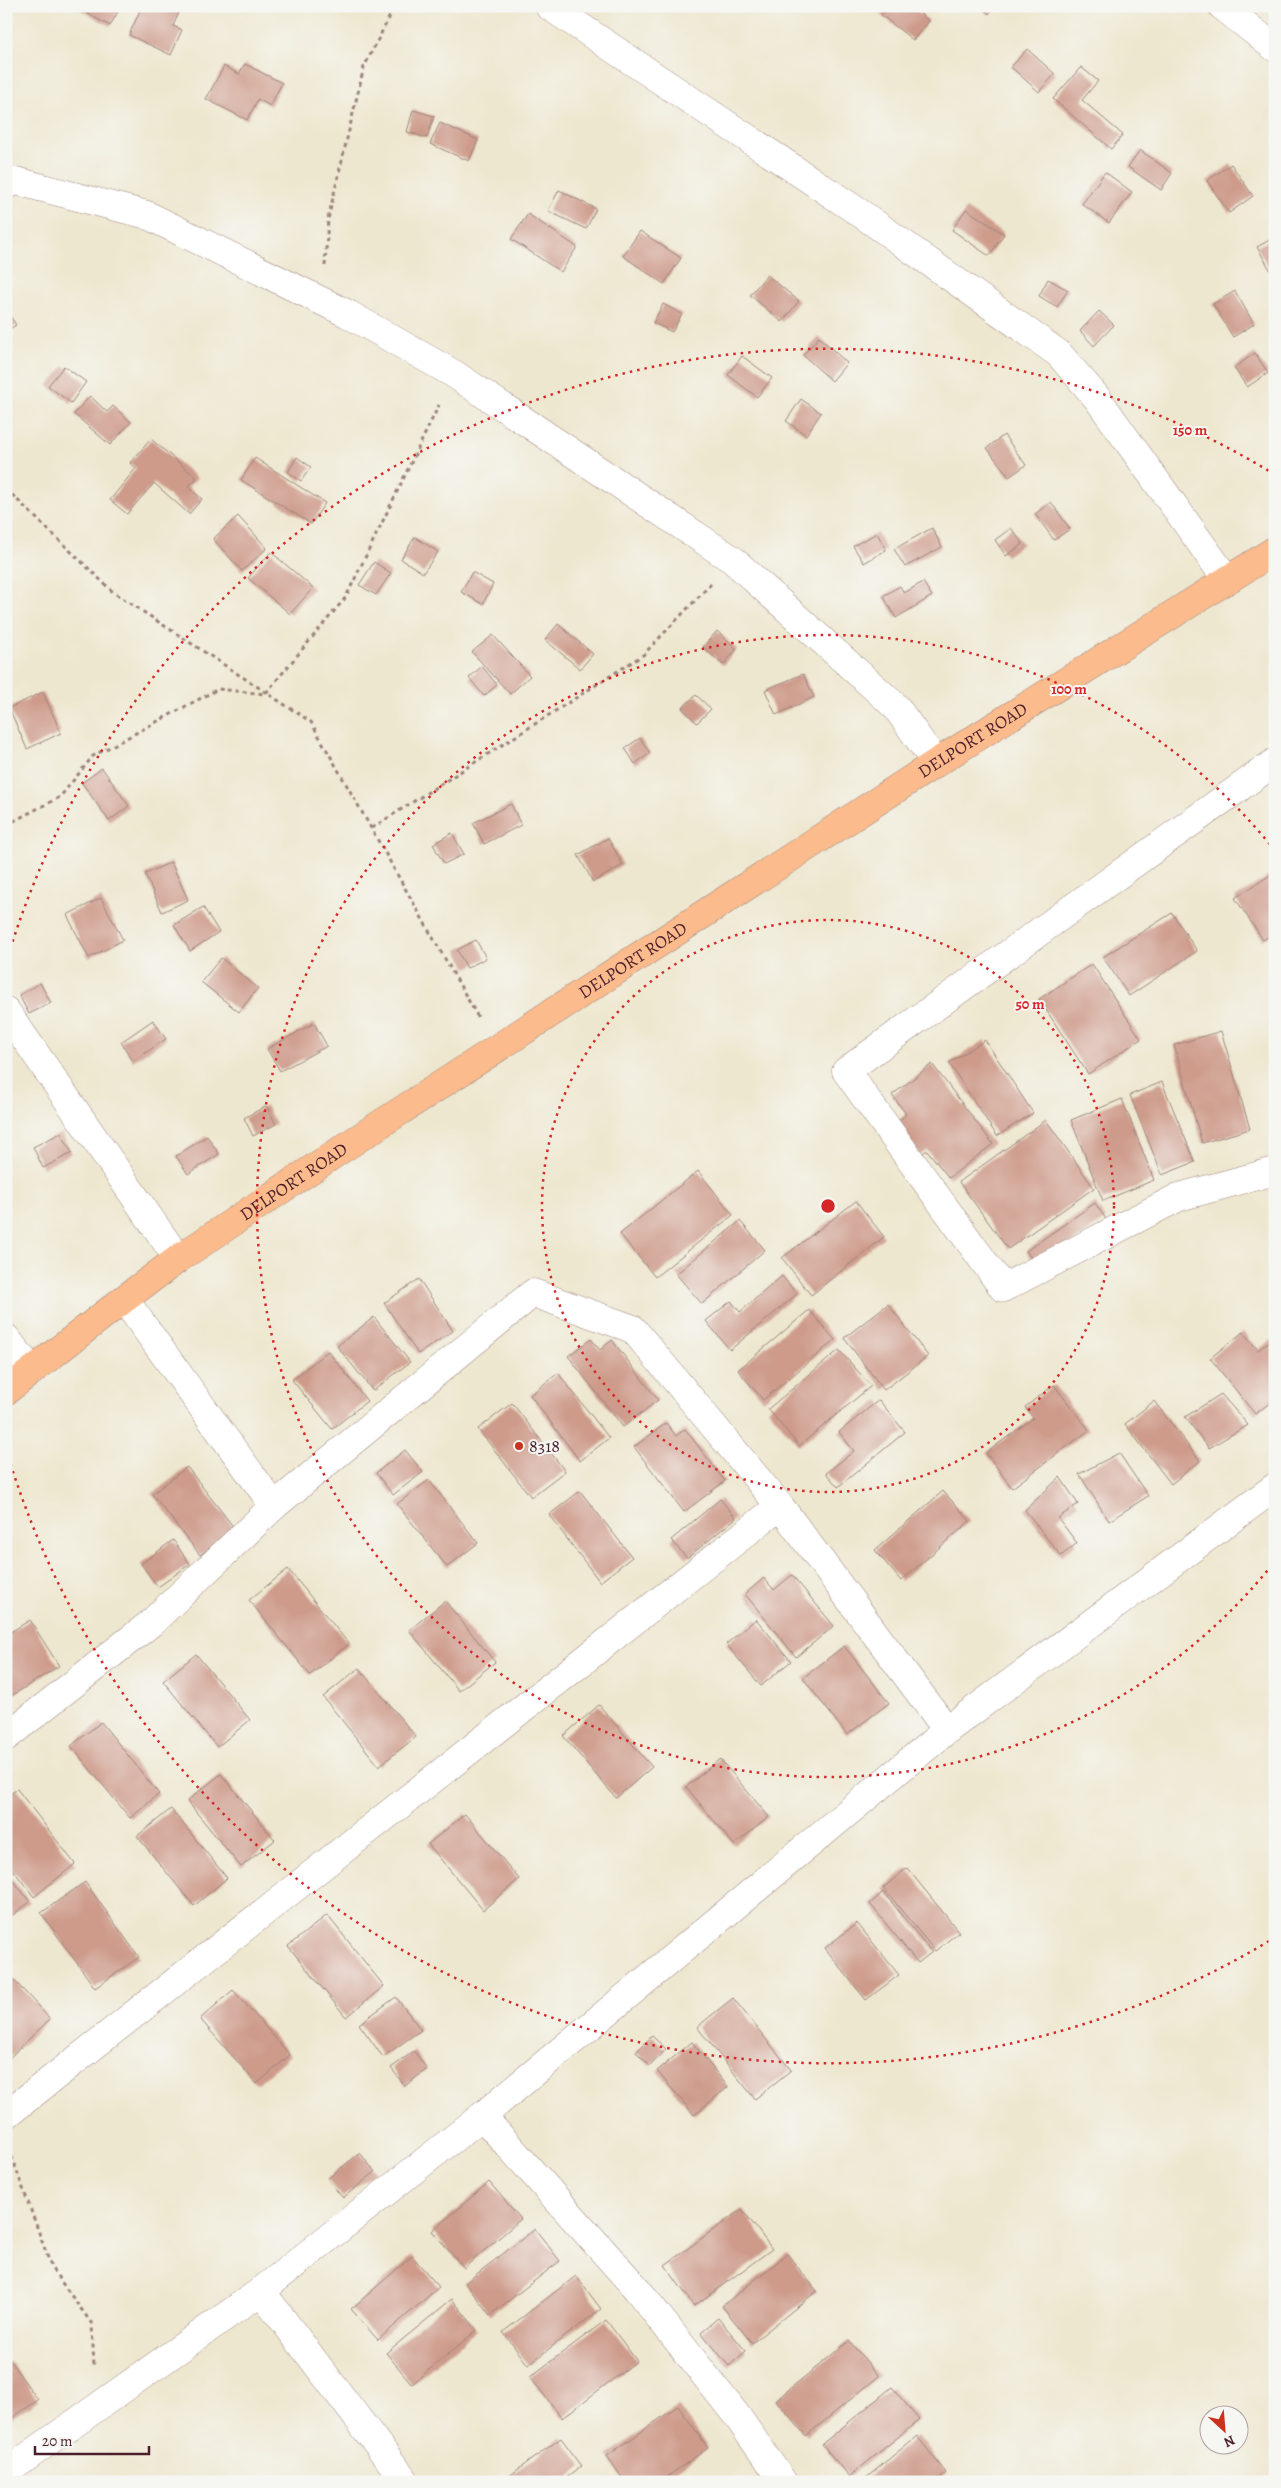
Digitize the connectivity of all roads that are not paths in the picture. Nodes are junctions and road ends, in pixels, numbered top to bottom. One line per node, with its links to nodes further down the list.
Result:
1 (549, 6): 6 (street)
2 (1222, 6): 3 (street)
3 (1275, 48)
4 (6, 185): 8 (street)
5 (1275, 550): 6 (main road, DELPORT ROAD)
6 (1227, 580): 8 (main road, DELPORT ROAD)
7 (1275, 762): 10 (street)
8 (936, 763): 11 (main road, DELPORT ROAD)
9 (6, 1011): 11 (street)
10 (1275, 1172)
11 (178, 1260): 12 (main road, DELPORT ROAD)
12 (124, 1299): 14 (main road, DELPORT ROAD); 17 (street)
13 (6, 1338): 14 (street)
14 (32, 1372): 15 (main road, DELPORT ROAD)
15 (6, 1391)
16 (1275, 1487): 19 (street)
17 (274, 1506): 18 (street); 20 (street)
18 (780, 1506): 19 (street); 21 (street)
19 (947, 1730): 22 (street)
20 (6, 1737)
21 (6, 2115)
22 (482, 2116): 23 (street); 26 (street)
23 (261, 2291): 24 (street); 25 (street)
24 (6, 2472)
25 (406, 2482)
26 (783, 2482)

